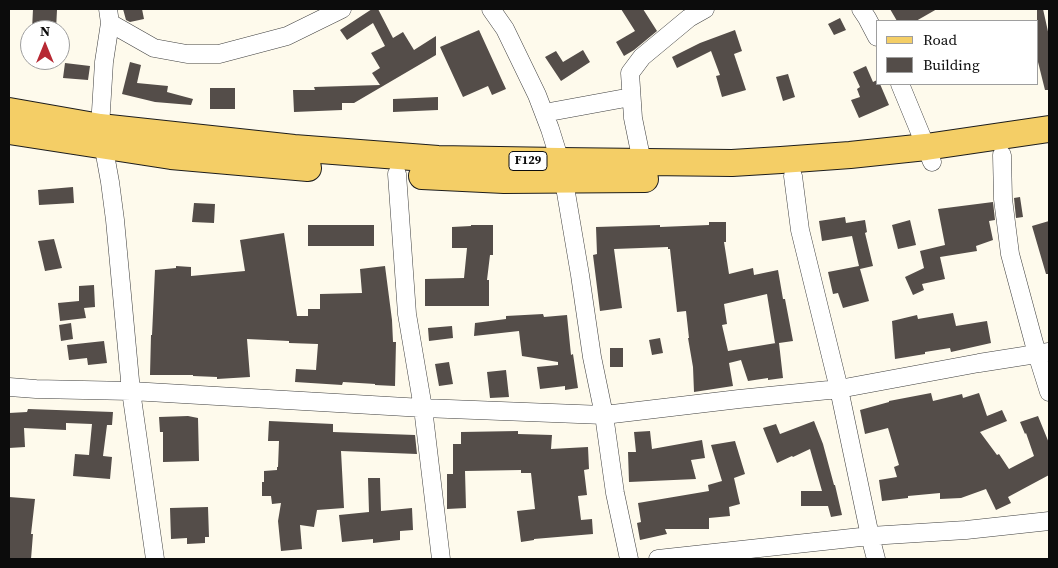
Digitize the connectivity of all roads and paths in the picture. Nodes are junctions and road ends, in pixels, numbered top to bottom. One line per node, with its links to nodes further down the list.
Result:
1 (342, 9): 5 (street)
2 (491, 9): 10 (street)
3 (705, 9): 8 (street)
4 (861, 9): 6 (street)
5 (109, 16): 13 (street)
6 (876, 35)
7 (900, 85): 15 (street)
8 (630, 97): 10 (street); 17 (street)
9 (9, 111): 13 (main road, F129)
10 (544, 113): 18 (street)
11 (1049, 129): 15 (main road, F129)
12 (9, 131): 13 (main road, F129)
13 (101, 137): 18 (main road, F129); 19 (main road, F129); 24 (street)
14 (1049, 148): 16 (main road, F129)
15 (929, 154): 16 (main road, F129); 17 (main road, F129); 20 (main road, F129)
16 (1002, 154): 21 (street)
17 (642, 162): 18 (main road, F129)
18 (562, 171): 19 (main road, F129); 20 (main road, F129); 27 (street)
19 (397, 174): 26 (street)
20 (792, 176): 23 (street)
21 (1043, 353): 23 (street); 25 (street)
22 (9, 387): 24 (street)
23 (839, 389): 27 (street); 29 (street)
24 (131, 392): 26 (street); 30 (street)
25 (1049, 392)
26 (423, 408): 27 (street); 31 (street)
27 (604, 415): 32 (street)
28 (1049, 521): 29 (street)
29 (870, 536): 33 (street); 34 (street)
30 (155, 559)
31 (441, 559)
32 (629, 559)
33 (658, 559)
34 (876, 559)

